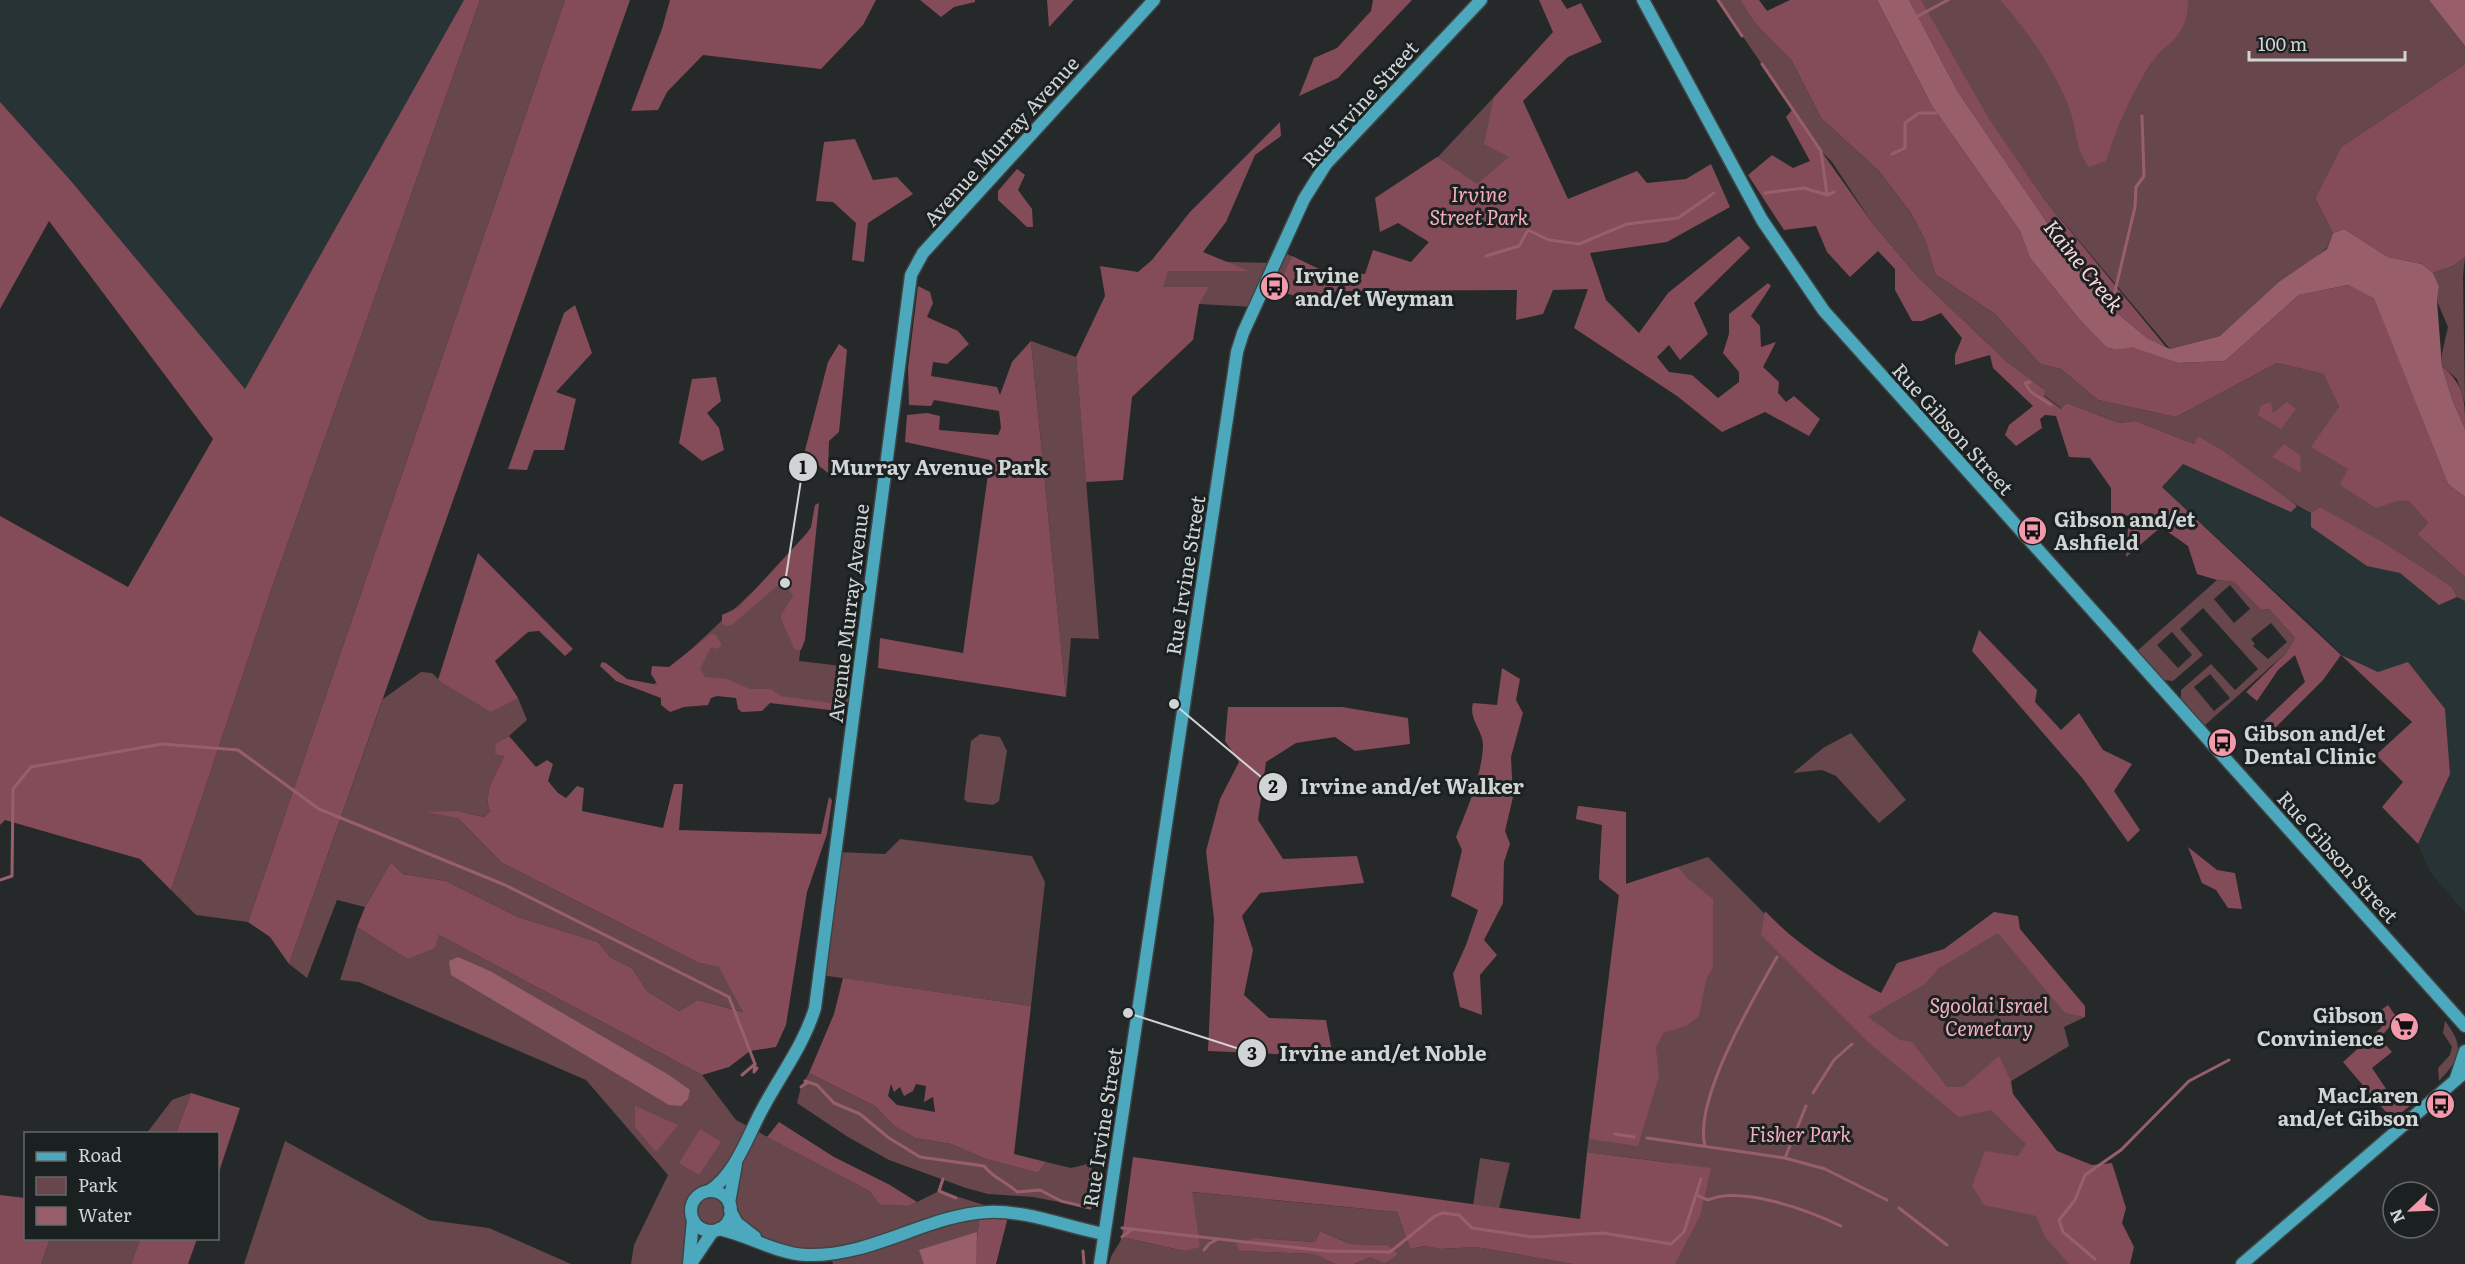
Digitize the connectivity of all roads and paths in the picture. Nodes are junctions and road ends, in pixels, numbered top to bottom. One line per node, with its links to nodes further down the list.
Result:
1 (1154, 0): 8 (street, Avenue Murray Avenue)
2 (1481, 0): 13 (street, Rue Irvine Street)
3 (1643, 0): 4 (street, Rue Gibson Street)
4 (2461, 1022): 5 (street)
5 (2465, 1049): 7 (street)
6 (2465, 1072): 7 (street)
7 (2454, 1082): 17 (street)
8 (737, 1159): 9 (street, Avenue Murray Avenue); 10 (street, Avenue Murray Avenue)
9 (709, 1191): 10 (street); 11 (street)
10 (730, 1206): 12 (street); 14 (street)
11 (693, 1220): 12 (street); 15 (street)
12 (716, 1230): 14 (street); 15 (street)
13 (1104, 1234): 14 (street); 16 (street, Rue Irvine Street)
14 (761, 1242)
15 (690, 1264)
16 (1100, 1264)
17 (2242, 1264)

